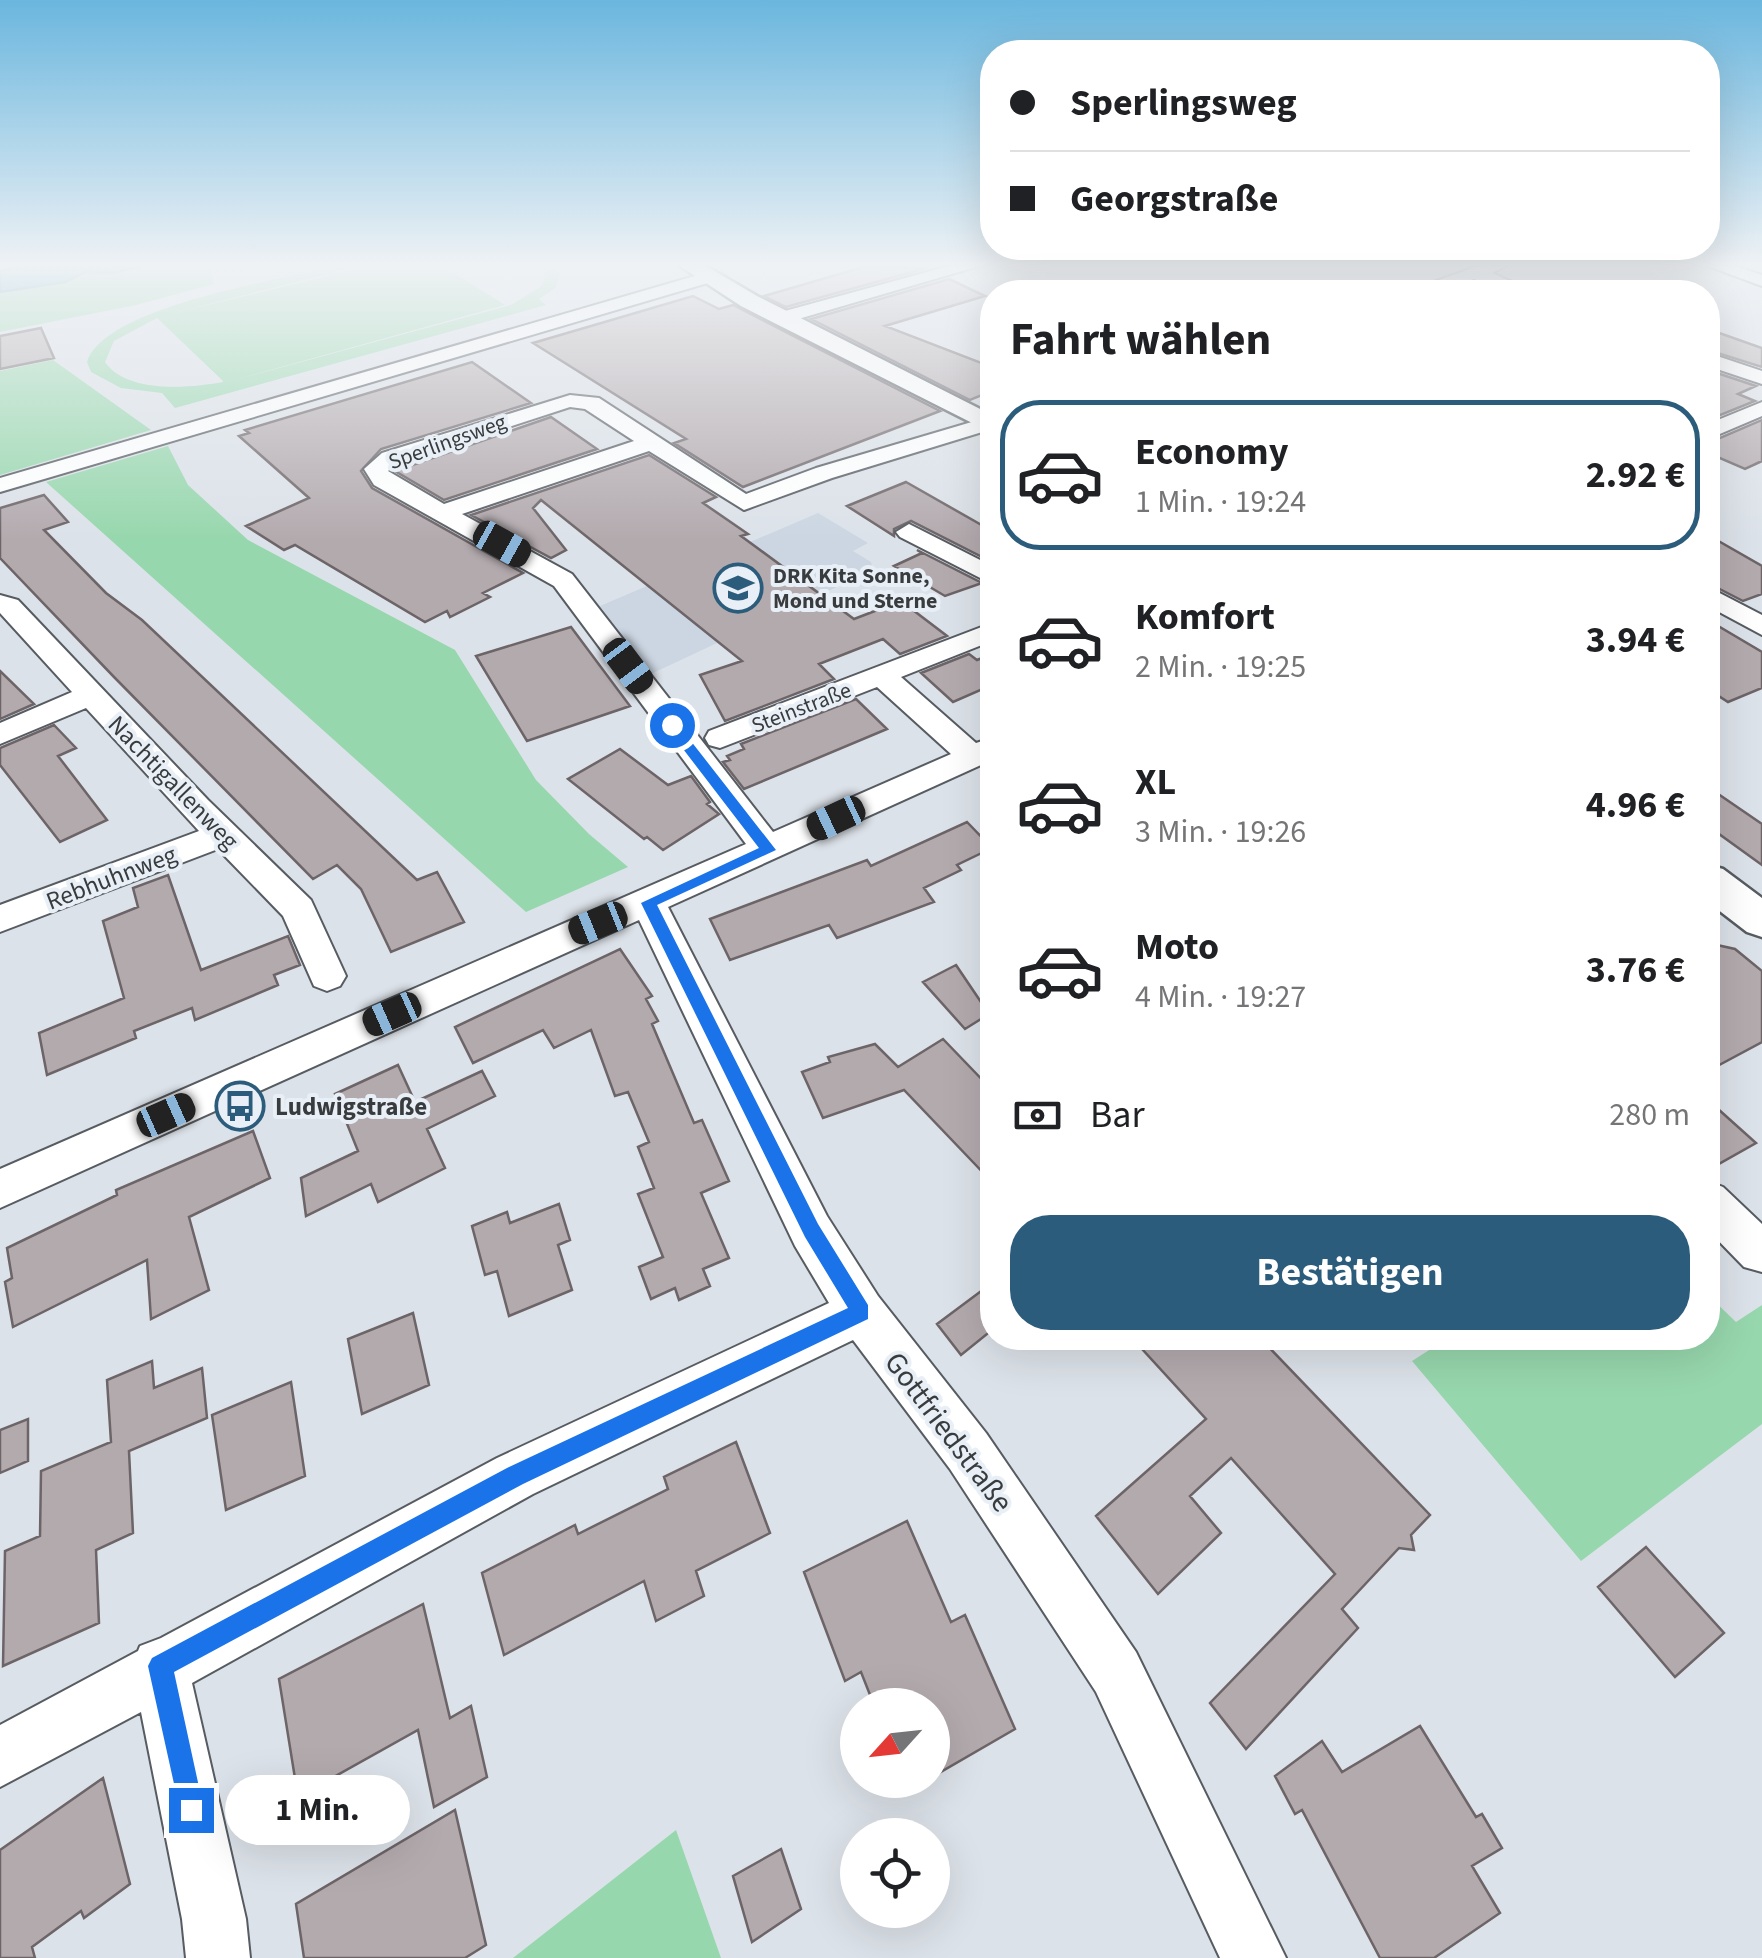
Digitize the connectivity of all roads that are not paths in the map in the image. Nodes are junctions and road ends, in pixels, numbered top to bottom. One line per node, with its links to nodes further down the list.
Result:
1 (418, 357): 10 (street)
2 (859, 357): 6 (street)
3 (1720, 363): 4 (street)
4 (1762, 378)
5 (1762, 408): 8 (street)
6 (980, 418)
7 (980, 427): 9 (street, Sperlingsweg)
8 (1720, 427)
9 (651, 442): 11 (street); 11 (street, Sperlingsweg)
10 (0, 485)
11 (445, 512): 25 (street, Sperlingsweg)
12 (909, 532): 13 (street)
13 (980, 570)
14 (1720, 602): 16 (street)
15 (0, 604): 19 (street, Nachtigallenweg)
16 (1762, 627)
17 (980, 636): 18 (street, Steinstraße)
18 (880, 675): 21 (street, Steinstraße); 22 (street, Steinstraße)
19 (92, 695): 20 (street); 24 (street, Nachtigallenweg)
20 (0, 734)
21 (720, 738)
22 (980, 750)
23 (980, 753): 25 (street, Steinstraße)
24 (222, 835): 28 (street, Rebhuhnweg); 30 (street, Nachtigallenweg)
25 (768, 850): 27 (street, Steinstraße)
26 (1720, 889): 29 (street)
27 (648, 903): 31 (street, Steinstraße); 34 (street, Gottfriedstraße)
28 (0, 919)
29 (1762, 921)
30 (327, 976)
31 (0, 1189)
32 (1720, 1213): 33 (street)
33 (1760, 1252)
34 (861, 1312): 35 (street); 38 (street, Gottfriedstraße)
35 (160, 1666): 36 (street); 37 (street)
36 (0, 1757)
37 (218, 1958)
38 (1254, 1958)

